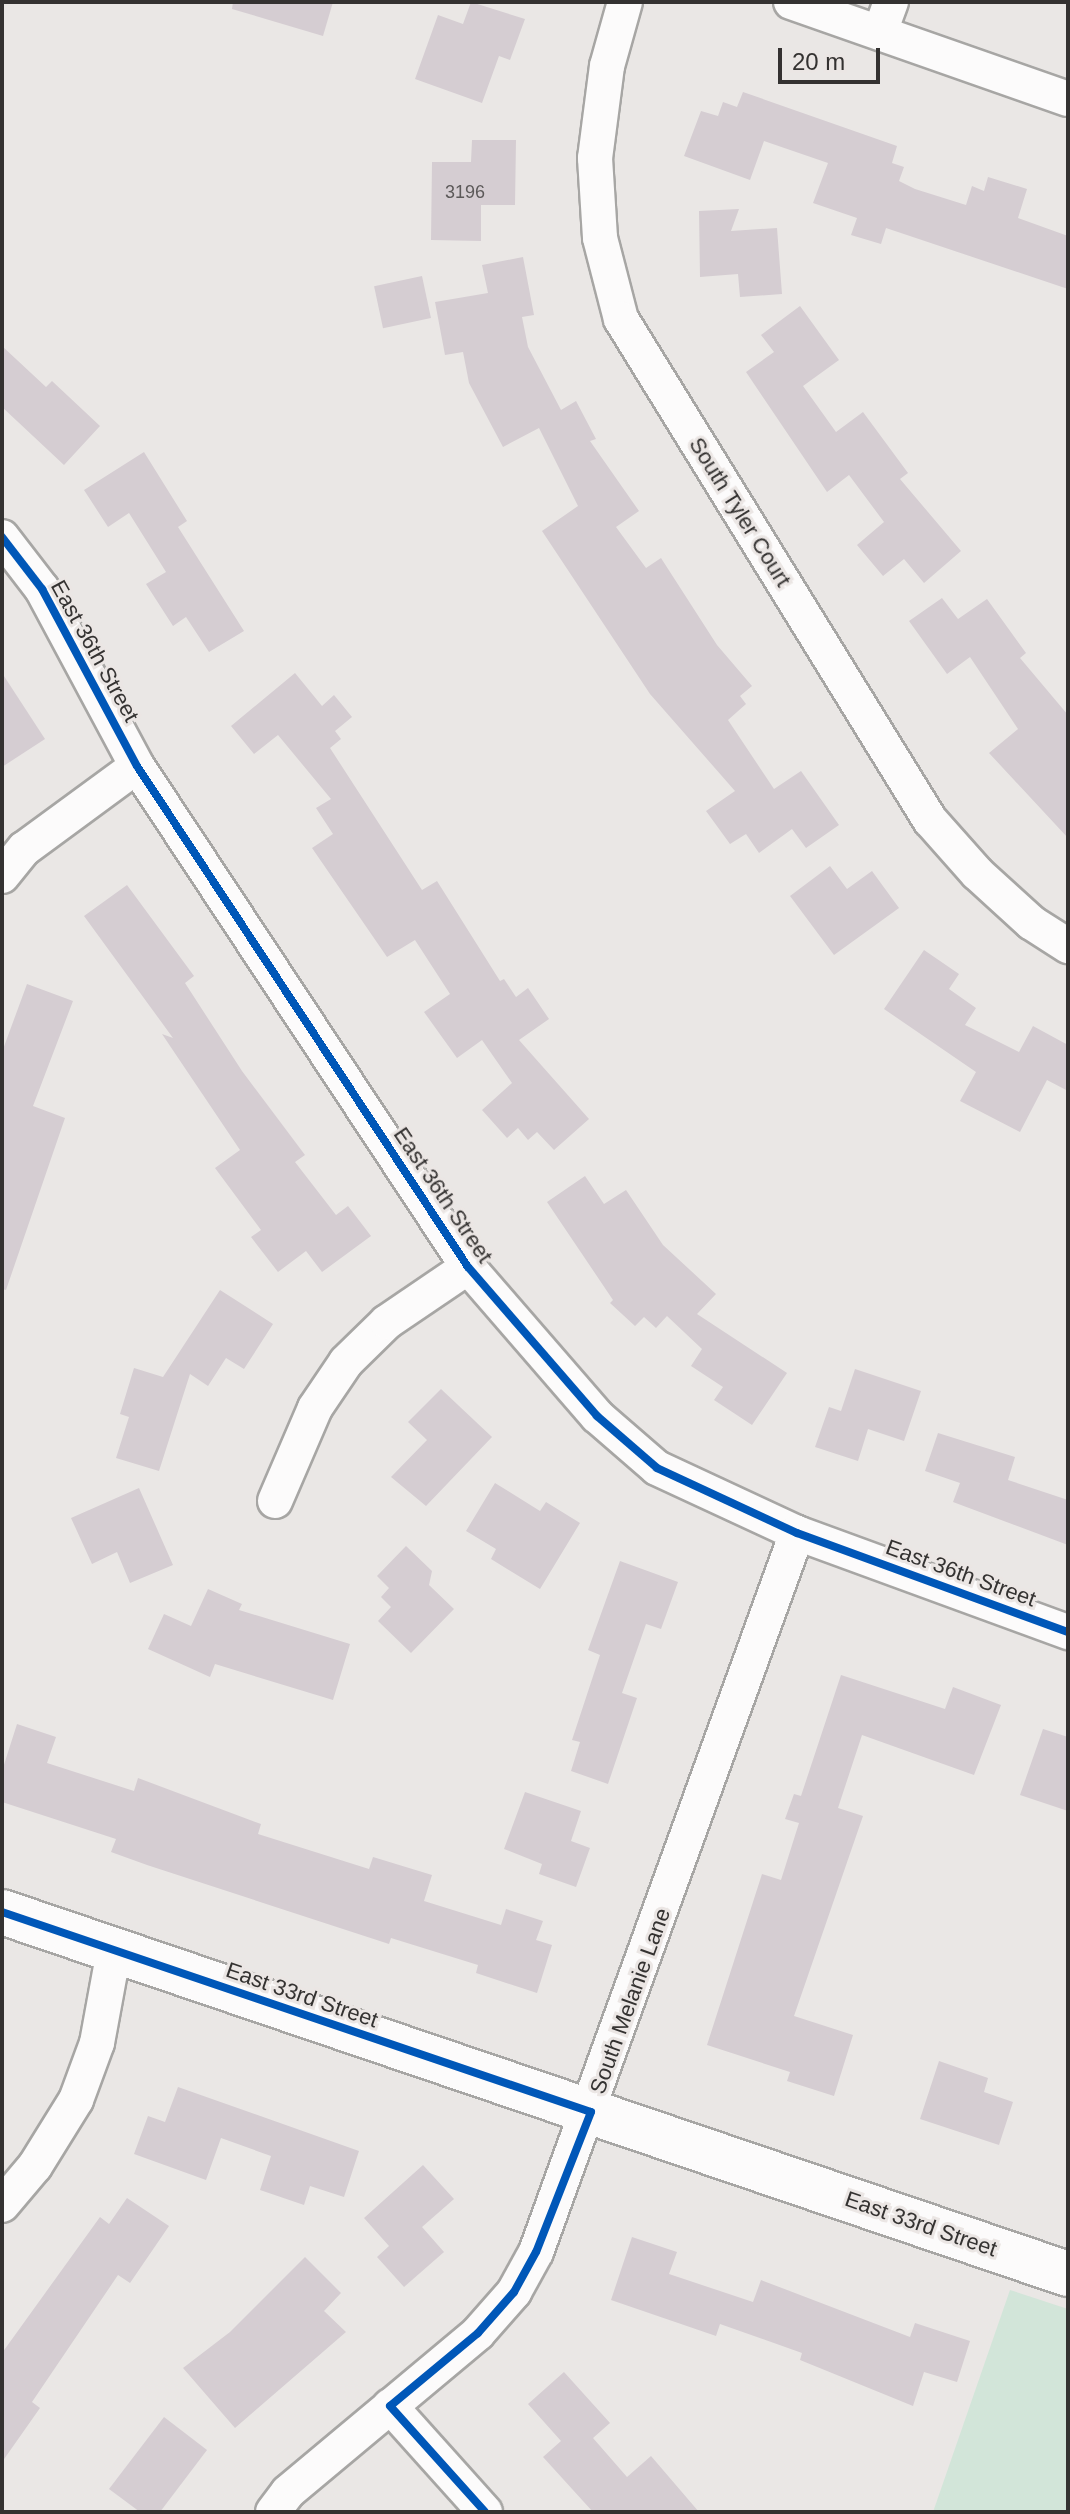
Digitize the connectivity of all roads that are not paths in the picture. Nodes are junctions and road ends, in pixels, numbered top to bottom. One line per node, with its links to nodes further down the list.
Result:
1 (625, 2): 8 (street, South Tyler Court)
2 (791, 2): 3 (street)
3 (886, 17): 4 (street)
4 (1068, 99)
5 (2, 537): 6 (street, East 36th Street)
6 (137, 766): 7 (street); 9 (street, East 36th Street)
7 (2, 876)
8 (1068, 946)
9 (468, 1267): 10 (street); 11 (street, East 36th Street)
10 (275, 1501)
11 (797, 1533): 12 (street, East 36th Street); 15 (street, South Melanie Lane)
12 (1068, 1632)
13 (2, 1912): 14 (street, East 33rd Street)
14 (114, 1950): 15 (street, East 33rd Street); 16 (street)
15 (591, 2112): 17 (street, East 33rd Street); 18 (street, South Melanie Lane)
16 (2, 2205)
17 (1068, 2274)
18 (390, 2406): 19 (street, South Melanie Lane); 20 (street)
19 (273, 2512)
20 (485, 2512)

